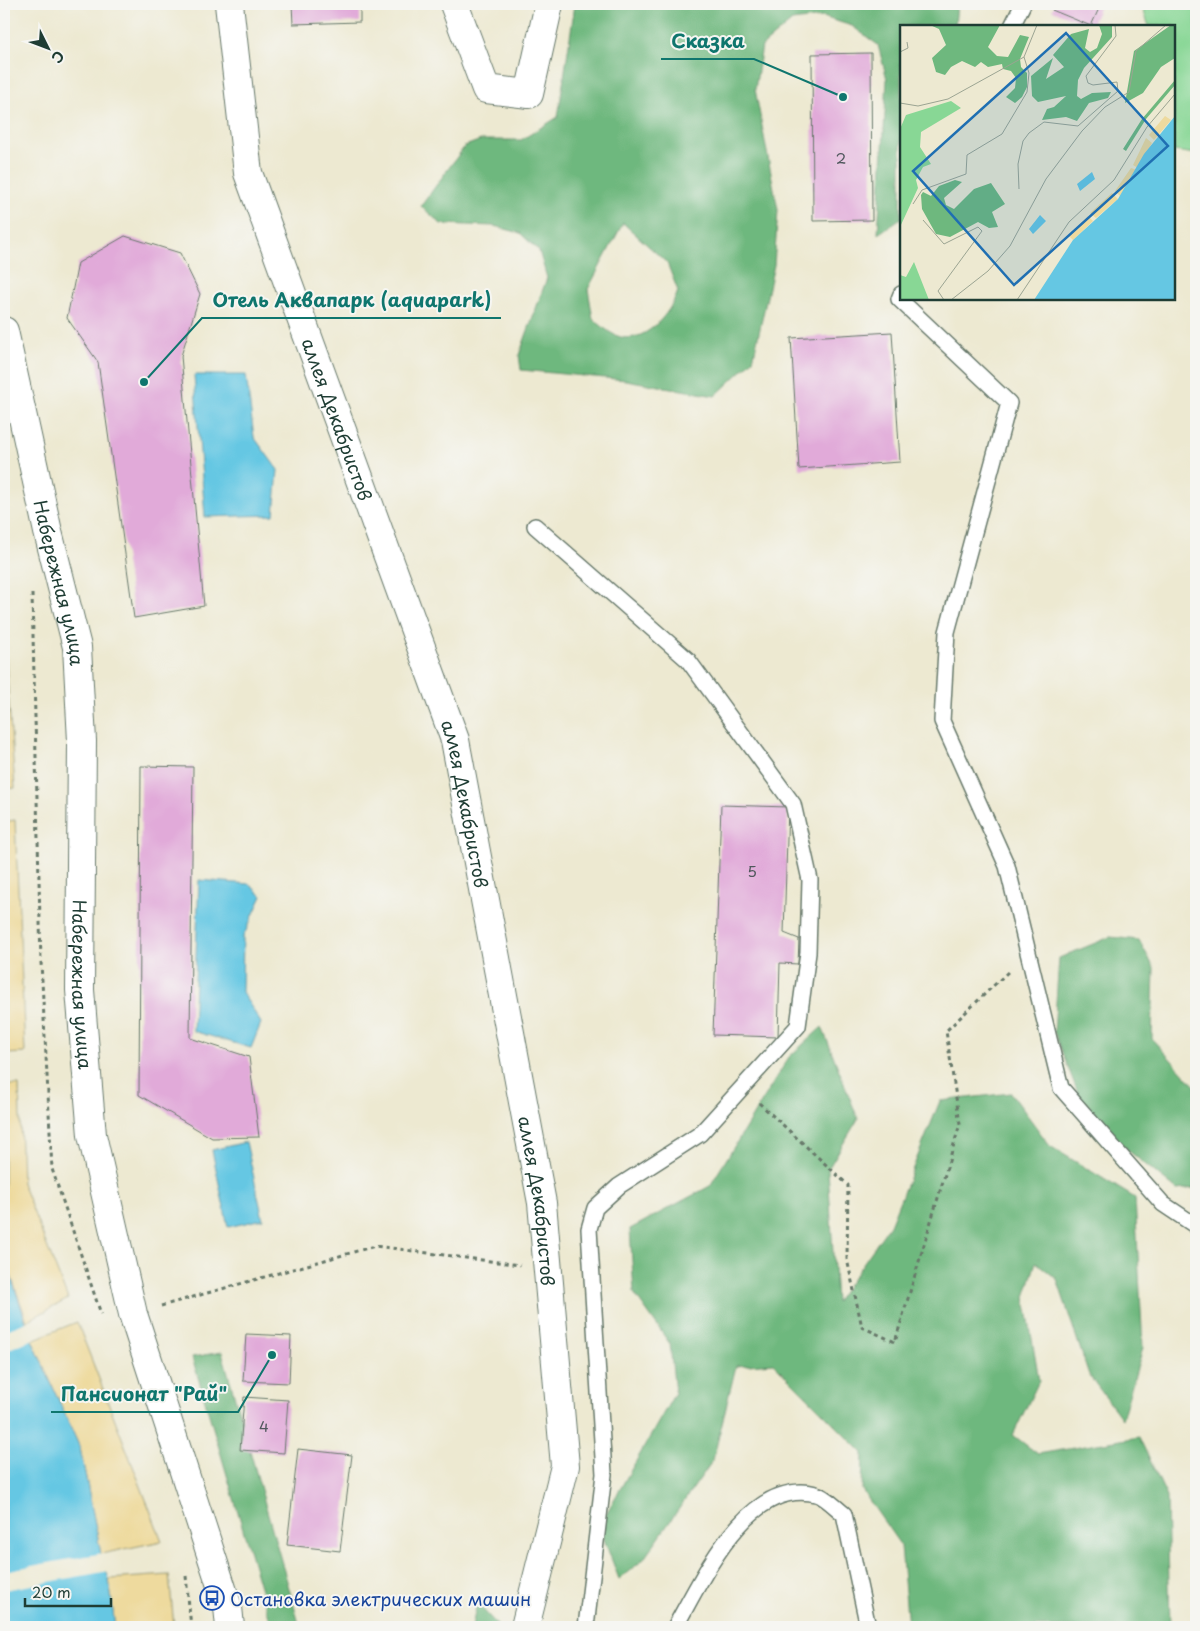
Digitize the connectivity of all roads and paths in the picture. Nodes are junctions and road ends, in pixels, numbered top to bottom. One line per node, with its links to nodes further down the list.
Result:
1 (229, 4): 12 (street, аллея Декабристов)
2 (454, 4): 3 (street)
3 (549, 4)
4 (1023, 4): 5 (lane)
5 (1012, 25)
6 (900, 300): 9 (lane)
7 (4, 331): 13 (street, Набережная улица)
8 (536, 526): 10 (lane)
9 (1028, 952): 10 (path); 11 (lane)
10 (741, 1086): 16 (lane)
11 (1196, 1226)
12 (548, 1269): 13 (path); 15 (street, аллея Декабристов)
13 (133, 1314): 14 (street, Набережная улица)
14 (230, 1627)
15 (525, 1627)
16 (586, 1627)
17 (674, 1627): 18 (lane)
18 (868, 1627)

